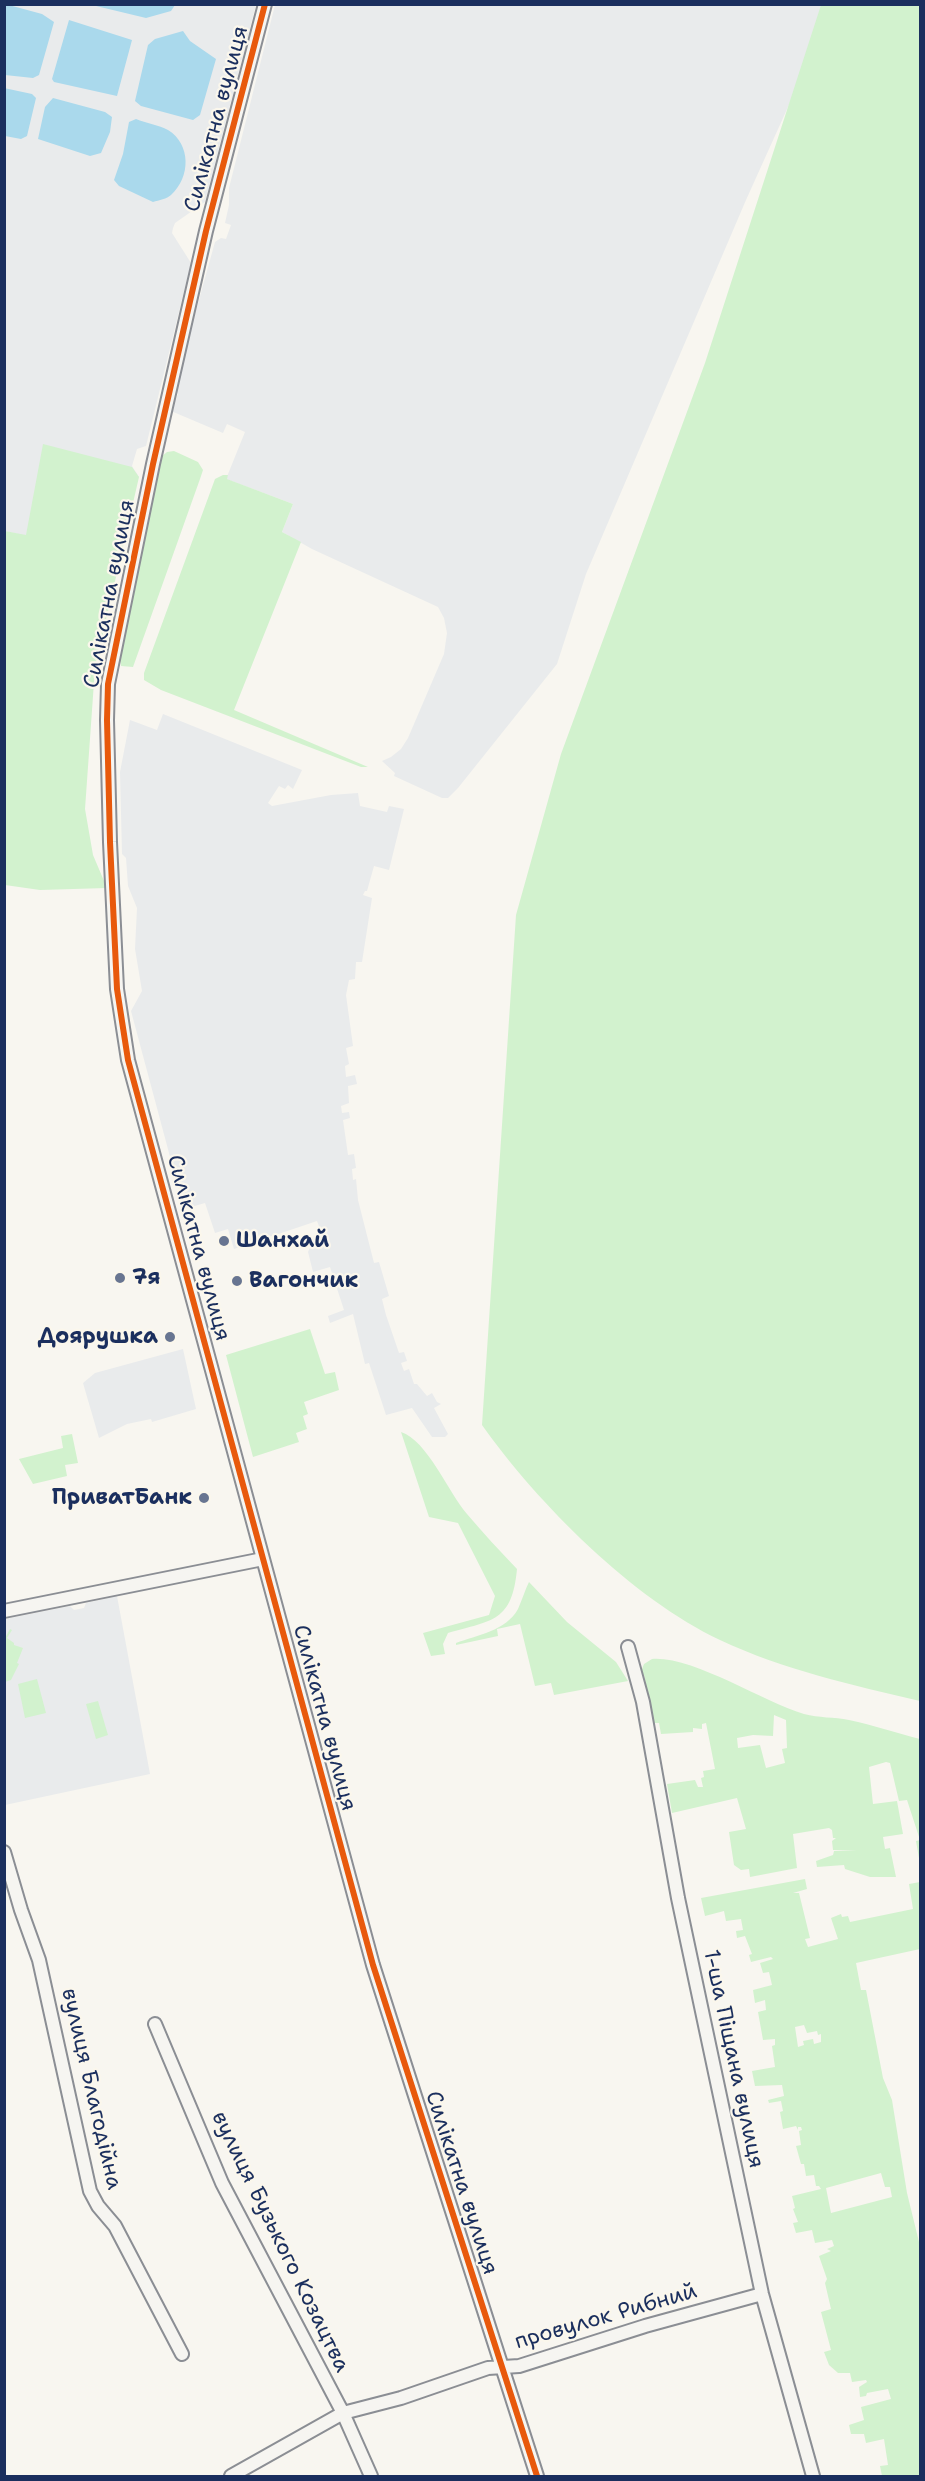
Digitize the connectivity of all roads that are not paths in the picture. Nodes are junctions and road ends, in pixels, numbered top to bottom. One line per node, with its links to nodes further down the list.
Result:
1 (265, 4): 2 (street, Силікатна вулиця)
2 (263, 1559): 3 (street); 9 (street, Силікатна вулиця)
3 (4, 1611)
4 (628, 1647): 7 (street, 1-ша Піщана вулиця)
5 (4, 1852): 8 (street, вулиця Благодійна)
6 (155, 2024): 10 (street, вулиця Бузького Козацтва)
7 (762, 2294): 9 (street, провулок Рибний); 14 (street, 1-ша Піщана вулиця)
8 (182, 2354)
9 (502, 2367): 10 (street, провулок Рибний); 13 (street, Силікатна вулиця)
10 (343, 2413): 11 (street, провулок Рибний); 12 (street, вулиця Бузького Козацтва)
11 (231, 2476)
12 (371, 2476)
13 (537, 2476)
14 (813, 2476)

